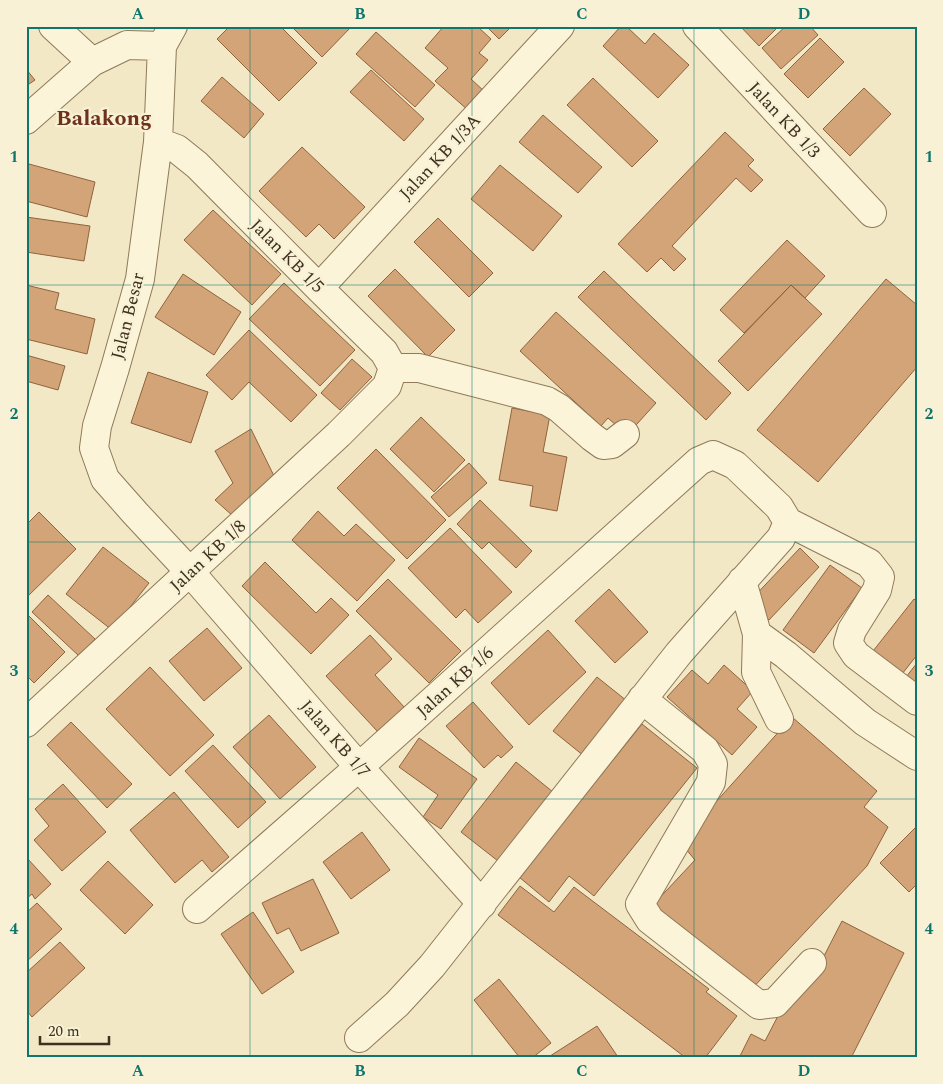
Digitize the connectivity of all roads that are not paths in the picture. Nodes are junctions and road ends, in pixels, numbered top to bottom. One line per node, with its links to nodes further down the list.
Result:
1 (54, 26): 5 (street)
2 (560, 26): 9 (street, Jalan KB 1/3A)
3 (697, 26): 8 (street, Jalan KB 1/3)
4 (167, 36): 5 (street); 7 (street, Jalan Besar)
5 (92, 62): 6 (street)
6 (26, 120)
7 (158, 142): 9 (street, Jalan KB 1/5); 13 (street, Jalan Besar)
8 (872, 214)
9 (319, 288): 10 (street, Jalan KB 1/5)
10 (390, 377): 11 (street); 13 (street, Jalan KB 1/8)
11 (625, 434)
12 (788, 522): 14 (street); 17 (street); 21 (street, Jalan KB 1/6)
13 (190, 572): 19 (street, Jalan KB 1/8); 21 (street, Jalan KB 1/7)
14 (742, 581): 15 (street); 16 (street)
15 (757, 634): 18 (street); 20 (street)
16 (642, 699): 22 (street); 24 (street)
17 (917, 701)
18 (779, 719)
19 (26, 724)
20 (917, 756)
21 (359, 767): 22 (street, Jalan KB 1/7); 23 (street, Jalan KB 1/6)
22 (482, 904): 25 (street)
23 (196, 909)
24 (812, 963)
25 (360, 1038)

